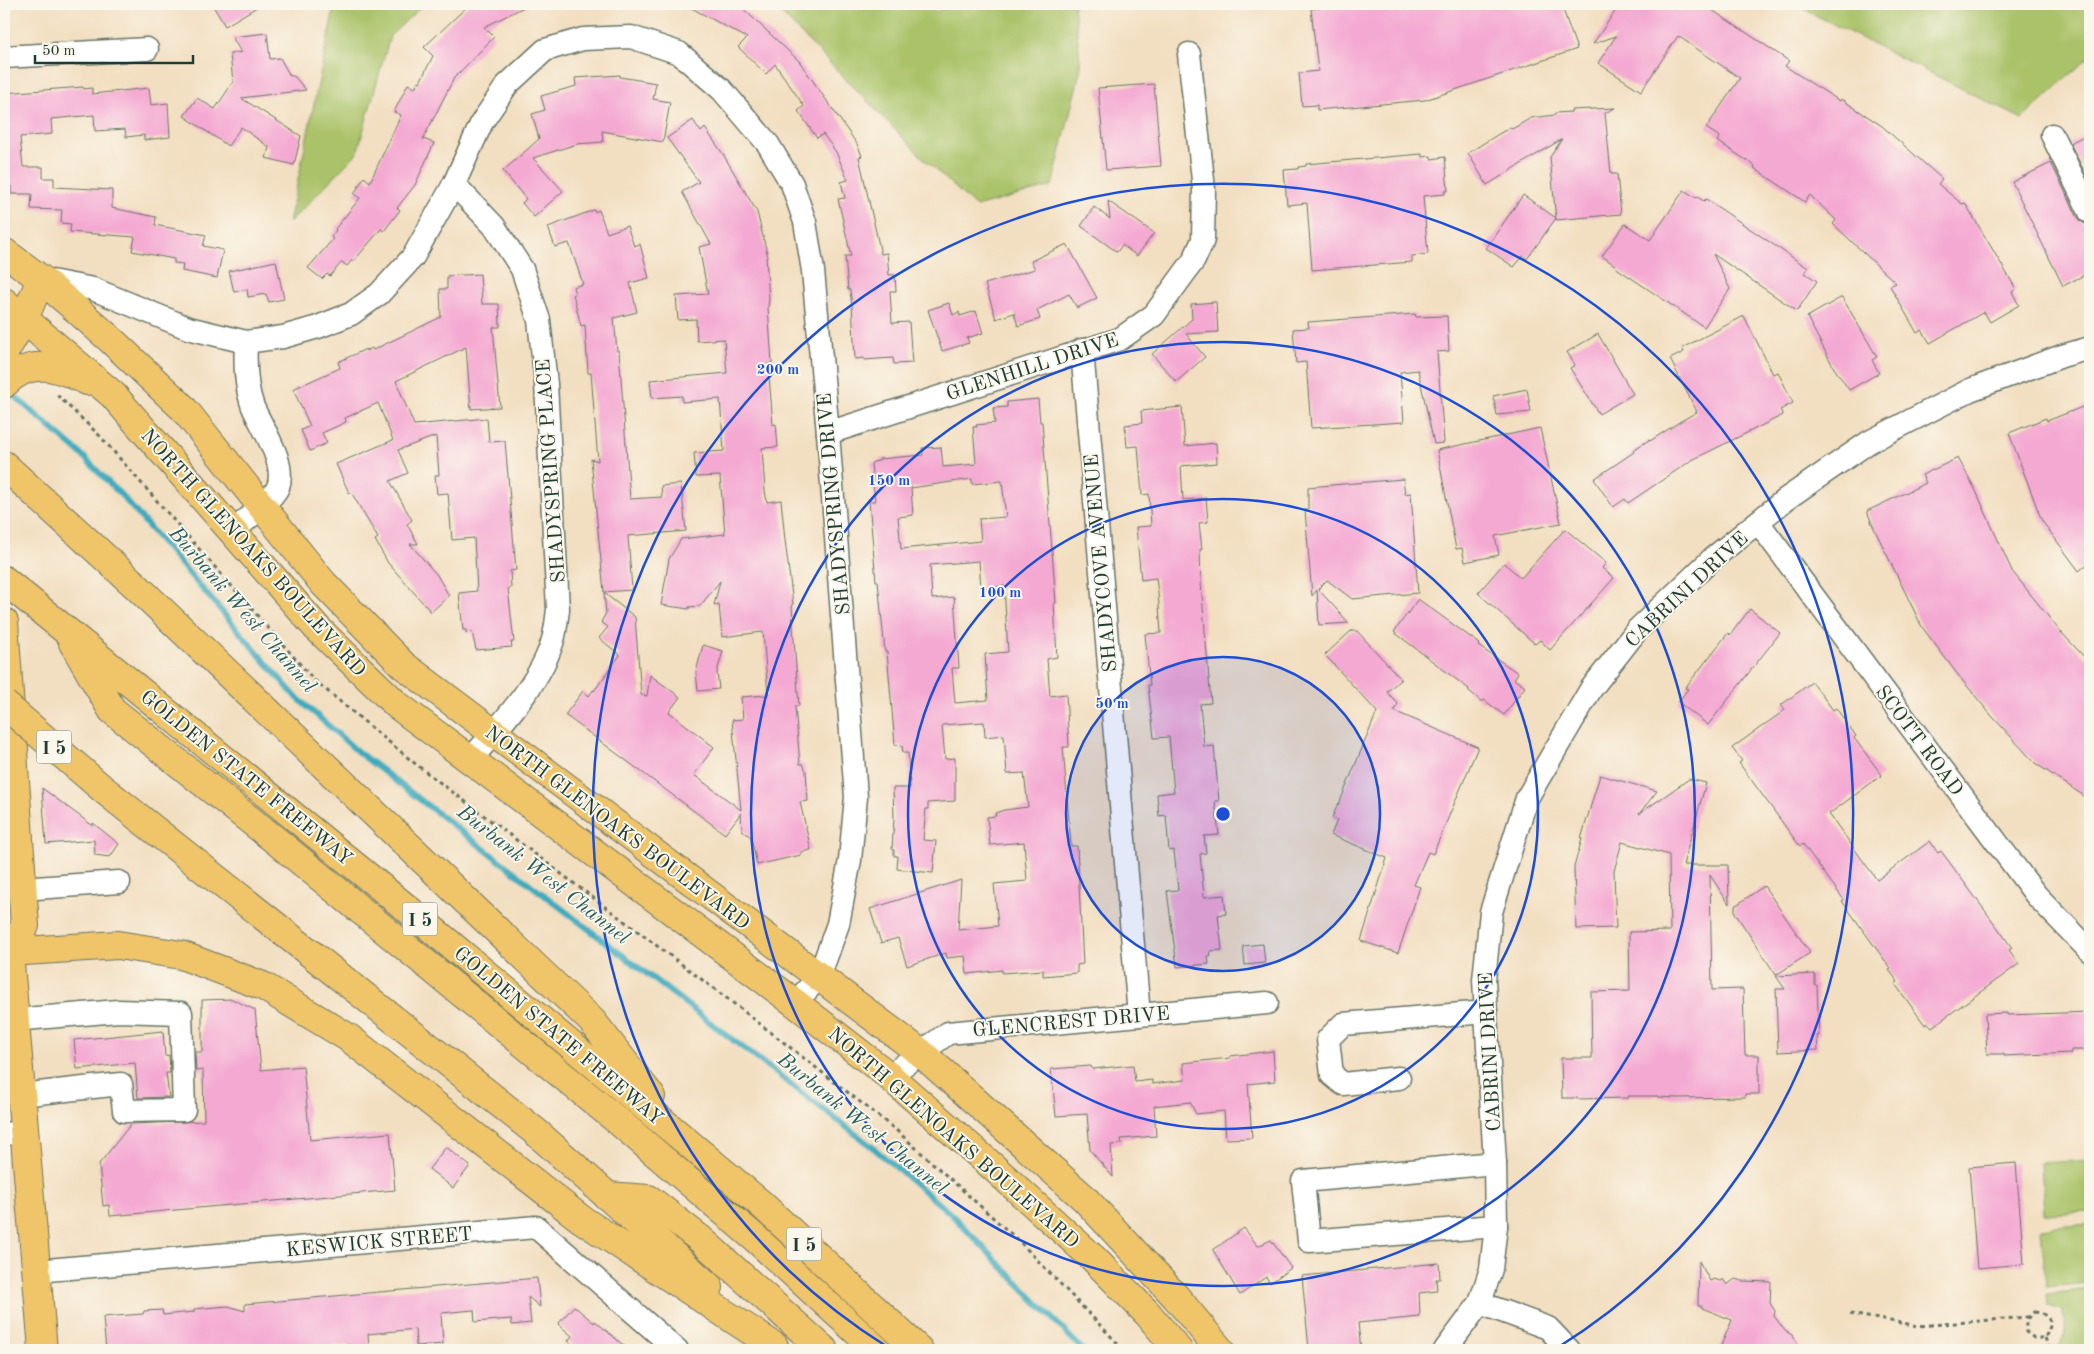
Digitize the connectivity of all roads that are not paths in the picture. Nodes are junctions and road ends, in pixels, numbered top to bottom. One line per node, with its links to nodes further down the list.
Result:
1 (147, 49): 3 (street)
2 (1189, 54): 13 (street, GLENHILL DRIVE)
3 (4, 57)
4 (2052, 135): 6 (street)
5 (454, 184): 11 (street, SHADYSPRING DRIVE); 17 (street, SHADYSPRING DRIVE); 26 (street, SHADYSPRING PLACE)
6 (2090, 212)
7 (4, 252): 8 (main road, NORTH GLENOAKS BOULEVARD)
8 (41, 279): 9 (main road); 10 (main road); 11 (street, SHADYSPRING DRIVE); 19 (main road, NORTH GLENOAKS BOULEVARD)
9 (4, 298)
10 (14, 311): 14 (main road); 16 (main road, NORTH GLENOAKS BOULEVARD)
11 (246, 342): 19 (street)
12 (2090, 348): 20 (street, CABRINI DRIVE)
13 (1082, 350): 17 (street, GLENHILL DRIVE); 37 (street, SHADYCOVE AVENUE)
14 (4, 353)
15 (4, 384): 16 (main road)
16 (113, 395): 21 (main road, NORTH GLENOAKS BOULEVARD)
17 (828, 433): 33 (street, SHADYSPRING DRIVE)
18 (4, 465): 44 (main road)
19 (261, 507): 21 (street); 26 (main road, NORTH GLENOAKS BOULEVARD)
20 (1758, 522): 32 (street, SCOTT ROAD); 36 (street, CABRINI DRIVE)
21 (234, 531): 28 (main road, NORTH GLENOAKS BOULEVARD)
22 (4, 580): 24 (main road, GOLDEN STATE FREEWAY / I 5)
23 (4, 622): 27 (main road)
24 (65, 629): 44 (main road, GOLDEN STATE FREEWAY / I 5); 54 (main road)
25 (4, 704): 46 (main road, I 5, bridge)
26 (493, 734): 28 (street, SHADYSPRING PLACE); 33 (main road, NORTH GLENOAKS BOULEVARD)
27 (9, 752): 30 (main road)
28 (471, 759): 34 (main road, NORTH GLENOAKS BOULEVARD)
29 (119, 882): 30 (street)
30 (22, 889): 31 (main road)
31 (5, 950): 38 (main road); 50 (main road)
32 (2090, 951)
33 (819, 977): 34 (street, SHADYSPRING DRIVE); 39 (main road, NORTH GLENOAKS BOULEVARD)
34 (795, 1003): 40 (main road, NORTH GLENOAKS BOULEVARD)
35 (1267, 1003): 37 (street, GLENCREST DRIVE)
36 (1486, 1012): 41 (street); 45 (street, CABRINI DRIVE)
37 (1139, 1015): 39 (street, GLENCREST DRIVE)
38 (13, 1020): 42 (main road); 42 (street)
39 (920, 1053): 40 (street, GLENCREST DRIVE); 57 (main road, NORTH GLENOAKS BOULEVARD)
40 (889, 1076): 56 (main road, NORTH GLENOAKS BOULEVARD)
41 (1399, 1078)
42 (20, 1095): 43 (main road)
43 (14, 1133): 48 (main road)
44 (686, 1141): 55 (main road, GOLDEN STATE FREEWAY / I 5)
45 (1495, 1163): 47 (street, CABRINI DRIVE); 47 (street)
46 (607, 1196): 50 (main road, I 5); 53 (main road)
47 (1496, 1226): 49 (street, CABRINI DRIVE)
48 (36, 1272): 51 (main road); 52 (street, KESWICK STREET)
49 (1480, 1303): 58 (street, CABRINI DRIVE); 59 (street)
50 (776, 1348)
51 (43, 1350)
52 (677, 1350)
53 (824, 1350)
54 (877, 1350)
55 (919, 1350)
56 (1178, 1350)
57 (1220, 1350)
58 (1445, 1350)
59 (1569, 1350)

